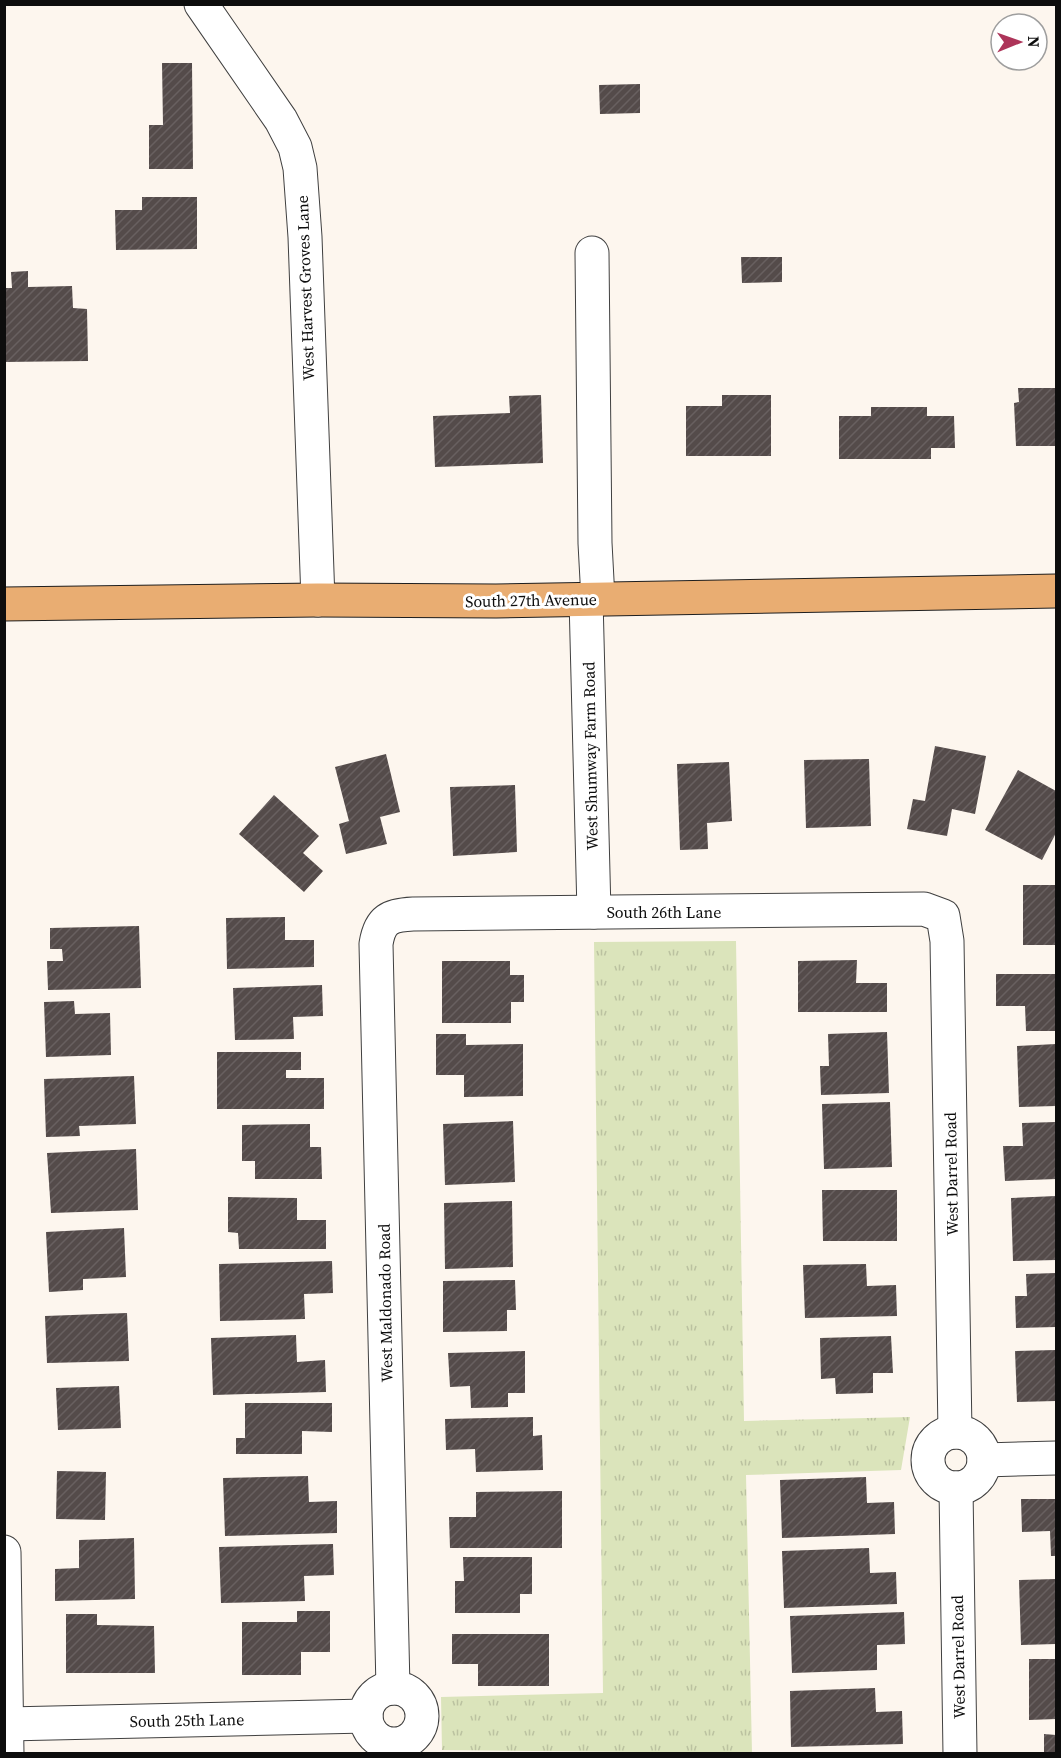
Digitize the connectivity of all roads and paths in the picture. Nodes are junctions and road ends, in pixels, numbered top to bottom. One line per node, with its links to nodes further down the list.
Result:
1 (201, 4): 5 (street, West Harvest Groves Lane)
2 (592, 253): 4 (street, West Shumway Farm Road)
3 (1056, 591): 4 (main road, South 27th Avenue)
4 (592, 599): 5 (main road, South 27th Avenue); 7 (street, West Shumway Farm Road)
5 (318, 600): 6 (main road, South 27th Avenue)
6 (4, 604)
7 (594, 912): 8 (street, South 26th Lane); 9 (street, South 26th Lane)
8 (943, 916): 10 (street, West Darrel Road)
9 (386, 920): 15 (street, West Maldonado Road)
10 (956, 1432): 12 (street); 13 (street)
11 (1056, 1458): 12 (street)
12 (984, 1460): 13 (street)
13 (956, 1488): 19 (street, West Darrel Road)
14 (4, 1552): 17 (street)
15 (393, 1688): 16 (street); 18 (street)
16 (366, 1716): 17 (street, South 25th Lane); 18 (street)
17 (7, 1739)
18 (394, 1749)
19 (960, 1754)

